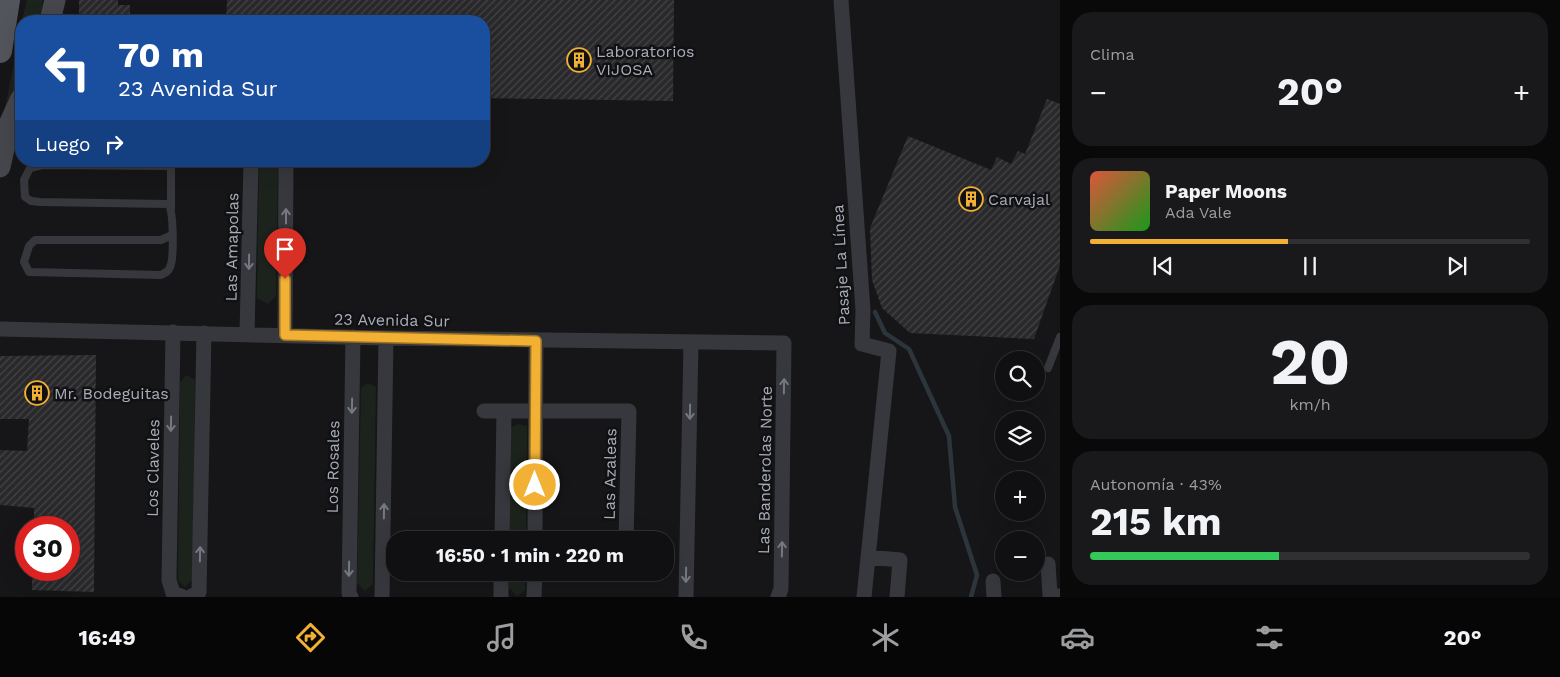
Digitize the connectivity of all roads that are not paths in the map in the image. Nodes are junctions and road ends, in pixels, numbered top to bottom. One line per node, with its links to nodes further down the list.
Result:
1 (8, 0): 5 (main road)
2 (55, 0): 4 (street)
3 (841, 0): 32 (street, Pasaje La Línea)
4 (51, 15)
5 (0, 51)
6 (15, 117): 7 (street)
7 (0, 167)
8 (34, 167): 12 (lane)
9 (172, 167): 12 (lane)
10 (251, 167): 17 (street, Las Amapolas, one-way to 17)
11 (286, 167): 18 (street, one-way to 11)
12 (171, 208): 13 (lane)
13 (172, 235): 13 (lane)
14 (0, 329): 15 (street, 23 Avenida Sur)
15 (173, 332): 16 (street, 23 Avenida Sur); 38 (street, Los Claveles, one-way to 38)
16 (204, 333): 17 (street, 23 Avenida Sur); 39 (street, one-way to 16)
17 (247, 334): 18 (street, 23 Avenida Sur)
18 (285, 335): 19 (street, 23 Avenida Sur)
19 (353, 337): 21 (street, 23 Avenida Sur); 40 (street, Los Rosales, one-way to 40)
20 (1060, 337): 25 (lane)
21 (386, 338): 22 (street, 23 Avenida Sur); 41 (street, one-way to 21)
22 (536, 341): 23 (street, 23 Avenida Sur); 28 (street)
23 (691, 342): 24 (street, 23 Avenida Sur); 44 (street, one-way to 44)
24 (784, 343): 45 (street, Las Banderolas Norte, one-way to 24)
25 (1048, 368)
26 (484, 411): 27 (street, Las Azaleas)
27 (504, 411): 28 (street, Las Azaleas); 29 (street)
28 (536, 411): 30 (street); 31 (street, Las Azaleas)
29 (502, 531)
30 (535, 531)
31 (626, 531)
32 (868, 557): 46 (street, Pasaje La Línea); 47 (street)
33 (1048, 564): 37 (street)
34 (501, 581): 42 (street)
35 (534, 581): 43 (street)
36 (994, 581): 48 (street)
37 (1060, 596)
38 (182, 597)
39 (190, 597)
40 (351, 597)
41 (382, 597)
42 (501, 597)
43 (534, 597)
44 (686, 597)
45 (778, 597)
46 (864, 597)
47 (898, 597)
48 (994, 597)

